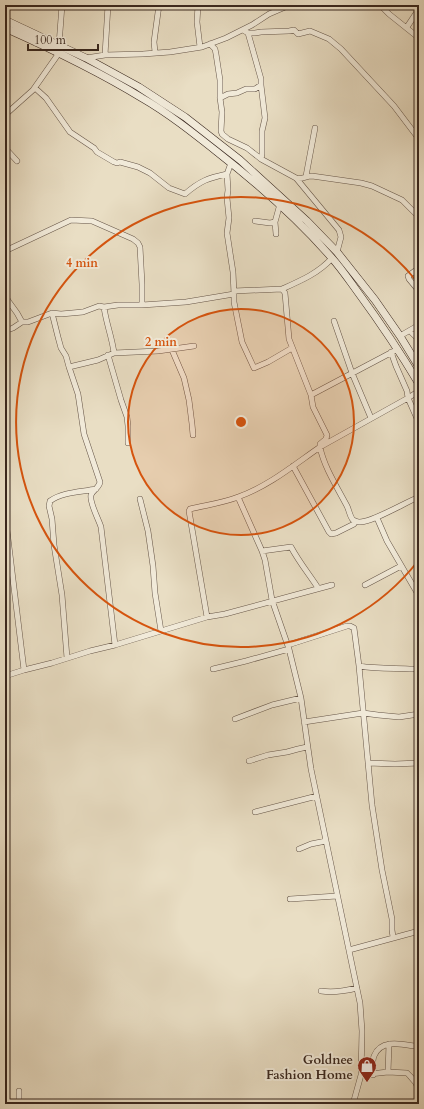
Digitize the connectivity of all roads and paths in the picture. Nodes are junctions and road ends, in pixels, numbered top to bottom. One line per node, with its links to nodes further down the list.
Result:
1 (9, 5): 9 (street)
2 (62, 5): 16 (street)
3 (108, 5): 20 (street)
4 (159, 5): 18 (street)
5 (198, 5): 17 (street)
6 (290, 5): 13 (street)
7 (380, 5): 11 (street)
8 (419, 9): 11 (street)
9 (5, 12)
10 (5, 20): 16 (main road)
11 (407, 27): 14 (street)
12 (5, 28): 19 (main road)
13 (246, 31): 15 (street); 22 (street); 27 (street)
14 (419, 38)
15 (210, 44): 17 (street); 24 (street)
16 (59, 45): 21 (main road)
17 (200, 47): 18 (street)
18 (155, 52): 20 (street)
19 (59, 53): 23 (street); 31 (main road)
20 (105, 55): 21 (street)
21 (86, 58): 41 (main road)
22 (261, 85): 24 (street); 29 (street)
23 (34, 88): 25 (street); 32 (street)
24 (220, 98): 29 (street)
25 (5, 114)
26 (315, 128): 33 (street)
27 (419, 139)
28 (5, 148): 30 (street)
29 (261, 159): 34 (street)
30 (17, 161)
31 (231, 163): 32 (street); 35 (main road)
32 (227, 174): 45 (street)
33 (306, 176): 34 (street); 36 (street)
34 (296, 178): 41 (street)
35 (280, 204): 38 (street); 41 (main road)
36 (419, 217)
37 (255, 221): 38 (street)
38 (275, 222): 39 (street)
39 (276, 234)
40 (5, 251): 47 (street)
41 (334, 255): 43 (street); 55 (main road); 60 (main road)
42 (419, 268): 44 (street)
43 (282, 289): 45 (street); 58 (street)
44 (419, 290)
45 (234, 291): 47 (street); 58 (street)
46 (5, 296): 51 (street)
47 (142, 305): 48 (street)
48 (104, 307): 49 (street); 61 (street)
49 (52, 313): 51 (street); 62 (street)
50 (334, 321): 64 (street)
51 (22, 322): 53 (street)
52 (419, 325): 54 (street)
53 (5, 331)
54 (410, 331): 55 (street); 56 (street)
55 (400, 336): 63 (main road)
56 (419, 340)
57 (194, 346): 59 (street)
58 (292, 348): 67 (street)
59 (172, 350): 61 (street); 71 (street)
60 (395, 351): 64 (street); 65 (main road); 68 (street)
61 (111, 354): 62 (street); 72 (street)
62 (69, 367): 75 (street)
63 (419, 367)
64 (352, 373): 67 (street); 69 (street)
65 (419, 384)
66 (419, 391): 68 (street)
67 (311, 395): 73 (street)
68 (408, 398): 69 (street); 70 (street)
69 (371, 418): 73 (street)
70 (419, 423)
71 (192, 435)
72 (128, 443)
73 (320, 446): 74 (street); 81 (street)
74 (293, 466): 77 (street); 81 (street)
75 (96, 489): 91 (street); 93 (street)
76 (419, 496): 79 (street)
77 (238, 497): 82 (street); 89 (street)
78 (140, 499): 90 (street)
79 (377, 518): 81 (street); 83 (street)
80 (5, 521): 97 (street)
81 (355, 521)
82 (262, 551): 86 (street); 88 (street)
83 (401, 566): 85 (street); 87 (street)
84 (332, 585): 86 (street)
85 (365, 585)
86 (318, 588): 88 (street)
87 (419, 596)
88 (272, 600): 89 (street); 92 (street)
89 (207, 617): 90 (street)
90 (161, 631): 91 (street)
91 (115, 645): 93 (street)
92 (289, 647): 94 (street); 95 (street); 99 (street)
93 (67, 658): 97 (street)
94 (359, 666): 96 (street); 100 (street)
95 (213, 669)
96 (413, 669)
97 (24, 670): 98 (street)
98 (5, 676)
99 (301, 698): 102 (street); 103 (street)
100 (363, 713): 101 (street); 103 (street); 106 (street)
101 (419, 714)
102 (235, 719)
103 (304, 722): 104 (street)
104 (307, 747): 105 (street); 108 (street)
105 (249, 761)
106 (368, 763): 107 (street); 115 (street)
107 (419, 763)
108 (317, 796): 109 (street); 110 (street)
109 (255, 812)
110 (326, 841): 111 (street); 112 (street)
111 (299, 849)
112 (338, 896): 113 (street); 116 (street)
113 (290, 899)
114 (419, 930): 115 (street)
115 (393, 937): 116 (street)
116 (349, 950): 117 (street)
117 (357, 988): 118 (street); 122 (street)
118 (321, 991)
119 (389, 1044): 120 (street); 121 (street); 123 (street)
120 (414, 1046)
121 (388, 1072): 123 (street); 125 (street)
122 (361, 1075): 123 (street); 127 (street)
123 (373, 1075)
124 (19, 1091): 126 (street)
125 (419, 1092)
126 (19, 1104)
127 (353, 1104)

